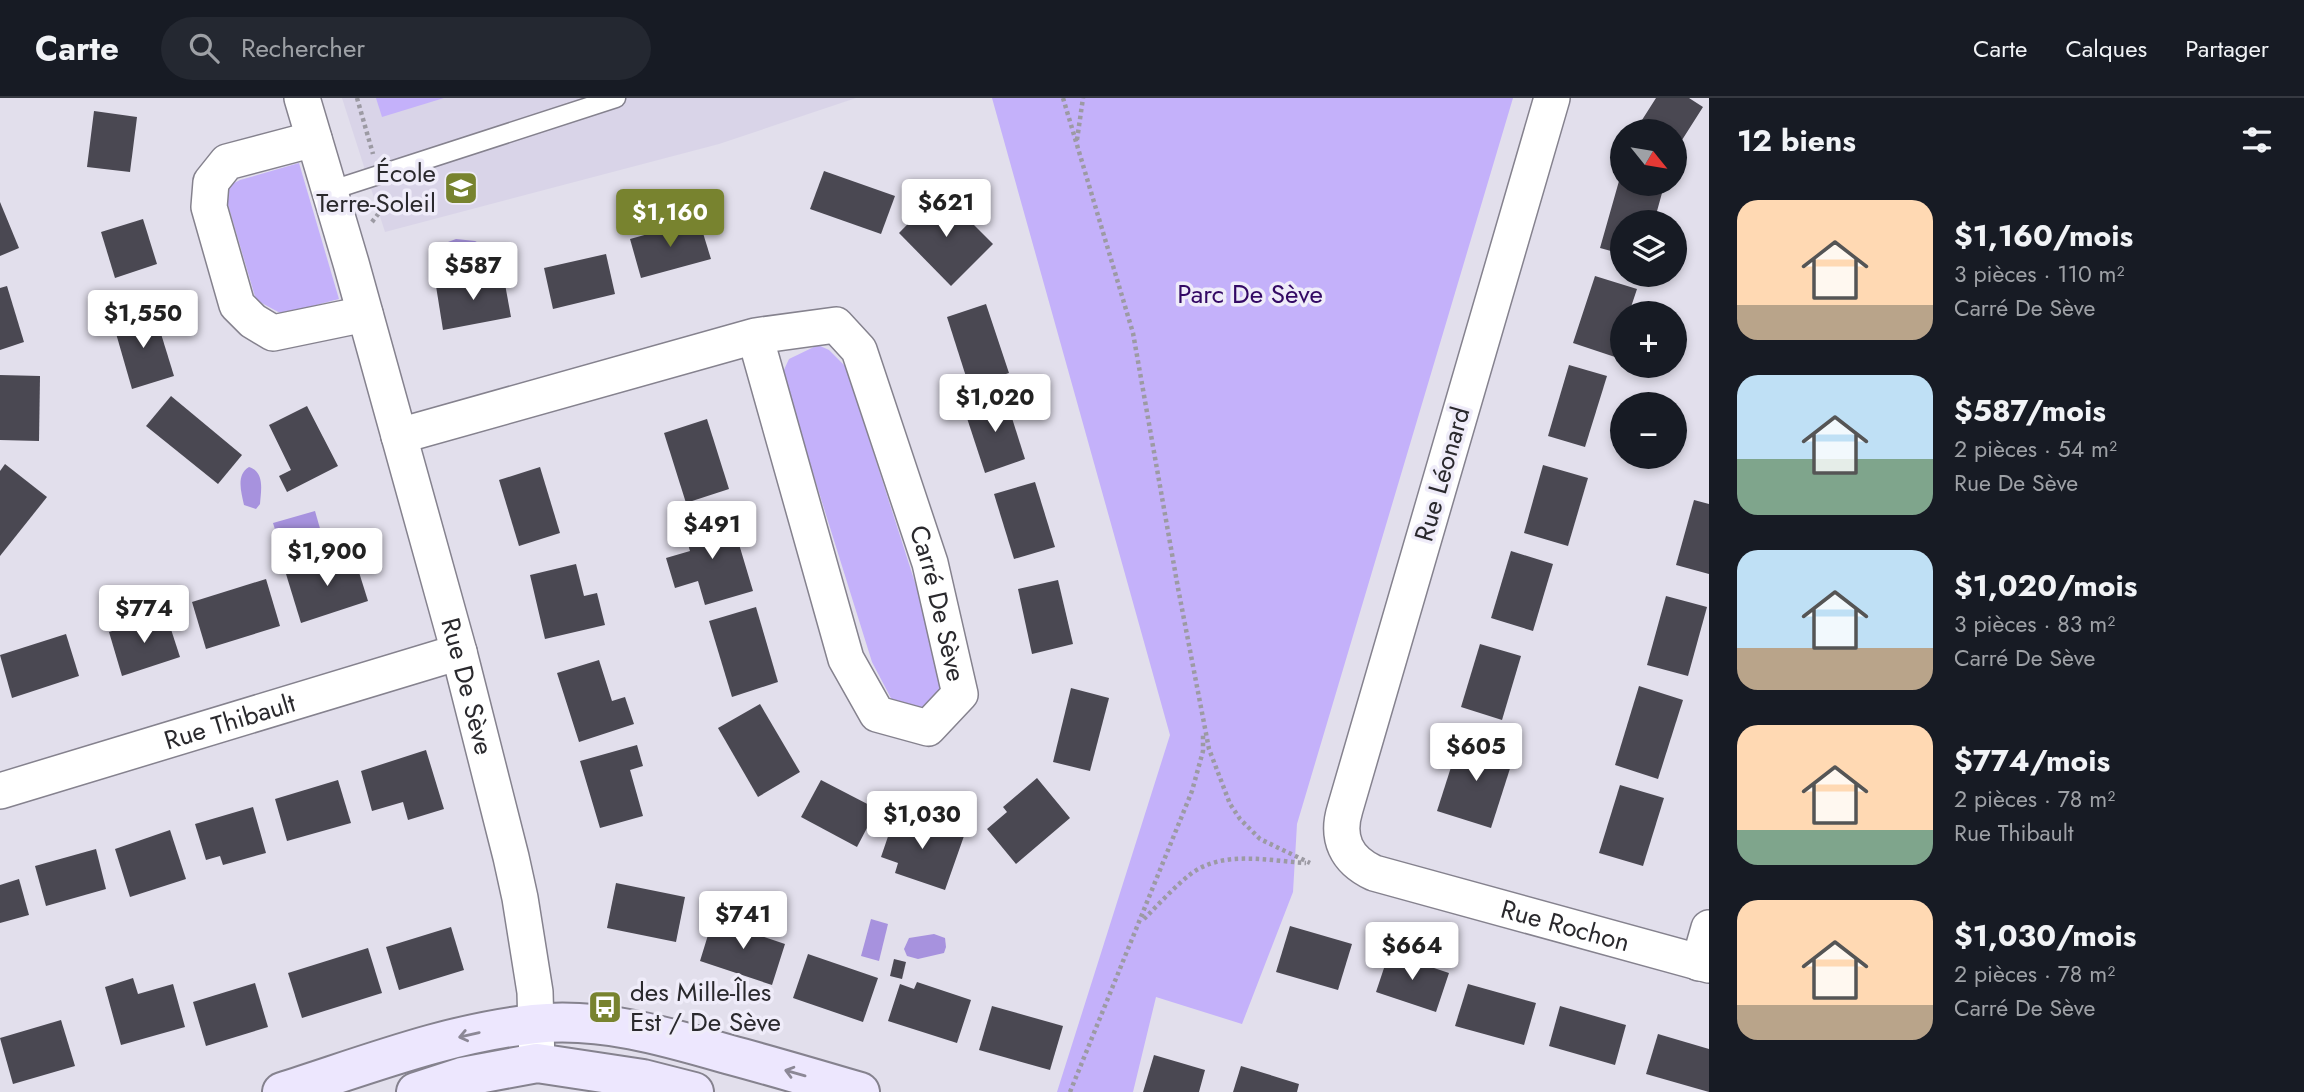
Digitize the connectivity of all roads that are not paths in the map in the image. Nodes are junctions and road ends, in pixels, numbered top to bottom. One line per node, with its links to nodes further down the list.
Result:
1 (302, 98): 4 (street, Rue De Sève)
2 (615, 98): 5 (lane)
3 (1552, 98): 11 (street, Rue Léonard)
4 (314, 139): 5 (street, Rue De Sève); 6 (street)
5 (329, 191): 6 (street, Rue De Sève)
6 (365, 314): 8 (street, Rue De Sève)
7 (755, 335): 7 (street, Carré De Sève); 8 (street, Carré De Sève)
8 (399, 436): 9 (street, Rue De Sève)
9 (459, 652): 10 (street, Rue Thibault); 14 (street, Rue De Sève)
10 (0, 791)
11 (1346, 851): 13 (street, Rue Rochon)
12 (1709, 929): 13 (street)
13 (1704, 964)
14 (536, 1024): 15 (street, Rue De Sève); 16 (street, one-way to 16); 19 (street, one-way to 14)
15 (537, 1063): 17 (street); 18 (street)
16 (282, 1092)
17 (416, 1092)
18 (694, 1092)
19 (860, 1092)

